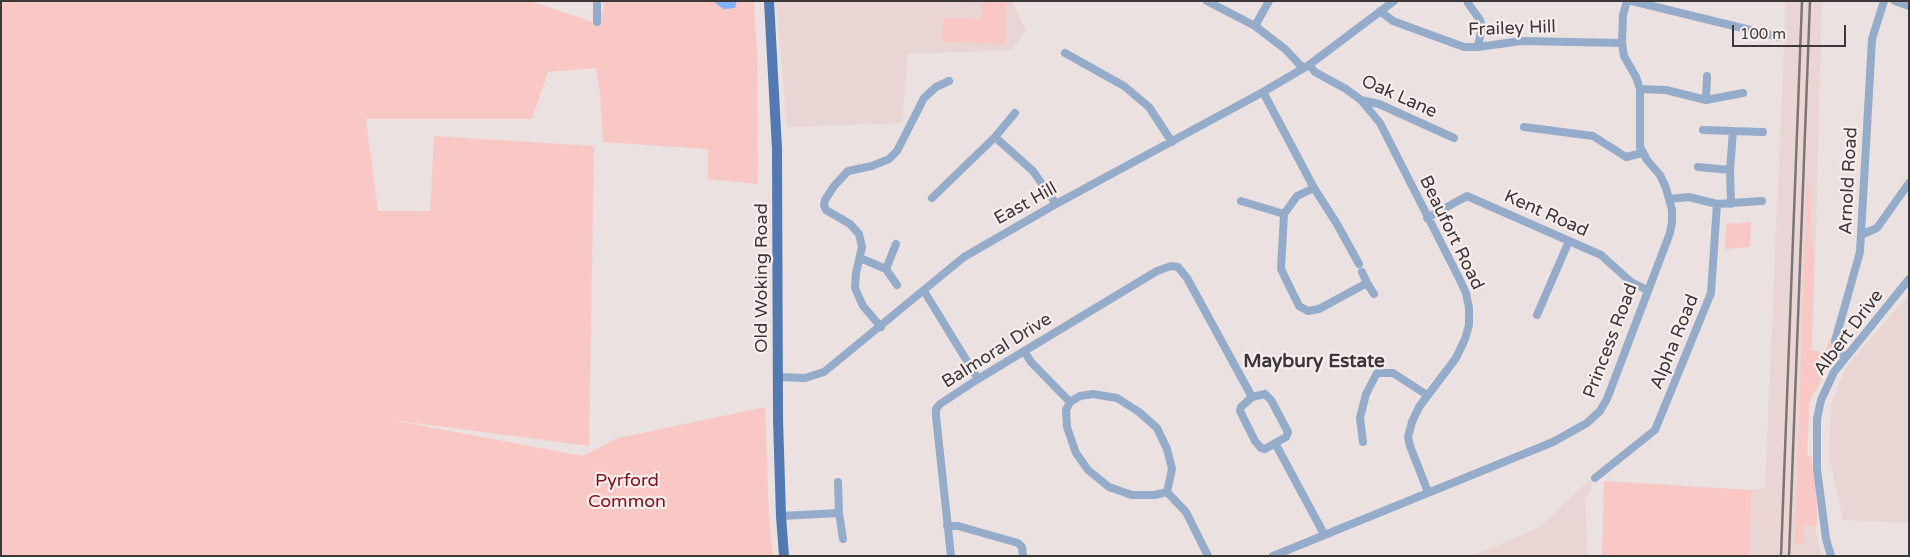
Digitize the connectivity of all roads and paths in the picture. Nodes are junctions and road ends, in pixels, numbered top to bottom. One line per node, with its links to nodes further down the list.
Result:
1 (597, 1): 13 (street)
2 (769, 1): 64 (main road, Old Woking Road)
3 (1206, 1): 14 (street, Oak Lane)
4 (1269, 1): 14 (street)
5 (1394, 1): 12 (street, East Hill)
6 (1627, 1): 16 (street)
7 (1632, 1): 15 (street)
8 (1884, 1): 49 (street, Arnold Road)
9 (1895, 1): 11 (street)
10 (1468, 3): 17 (street)
11 (1909, 6)
12 (1380, 11): 17 (street, Frailey Hill); 19 (street, East Hill)
13 (598, 22)
14 (1255, 26): 19 (street, Oak Lane)
15 (1778, 37)
16 (1622, 43): 17 (street, Frailey Hill); 22 (street)
17 (1478, 48)
18 (1065, 53): 34 (street)
19 (1306, 66): 23 (street, East Hill); 25 (street, Oak Lane)
20 (1707, 76): 26 (street)
21 (949, 80): 52 (street)
22 (1640, 90): 26 (street); 35 (street)
23 (1263, 92): 34 (street, East Hill); 39 (street)
24 (1743, 93): 26 (street)
25 (1361, 100): 33 (street, Oak Lane); 48 (street, Beaufort Road)
26 (1706, 100)
27 (1015, 113): 32 (street)
28 (1524, 127): 35 (street)
29 (1703, 130): 30 (street)
30 (1732, 131): 31 (street); 37 (street)
31 (1763, 132)
32 (995, 137): 40 (street); 44 (street)
33 (1454, 138)
34 (1172, 142): 44 (street, East Hill)
35 (1642, 153): 41 (street, Princess Road)
36 (1698, 167): 37 (street)
37 (1730, 170): 46 (street)
38 (1909, 183): 49 (street)
39 (1314, 188): 47 (street); 55 (street)
40 (932, 198)
41 (1669, 199): 45 (street); 57 (street, Princess Road)
42 (1241, 201): 47 (street)
43 (1762, 201): 46 (street)
44 (1056, 204): 58 (street, East Hill)
45 (1717, 204): 46 (street); 71 (street, Alpha Road)
46 (1731, 204)
47 (1284, 214): 55 (street)
48 (1427, 218): 50 (street, Kent Road); 66 (street, Beaufort Road)
49 (1861, 235): 63 (street, Arnold Road)
50 (1569, 241): 57 (street, Kent Road); 60 (street)
51 (896, 244): 53 (street)
52 (860, 258): 53 (street); 61 (street)
53 (886, 269): 56 (street)
54 (1909, 279): 63 (street, Albert Drive)
55 (1367, 283): 59 (street)
56 (896, 285)
57 (1647, 290): 74 (street, Princess Road)
58 (924, 291): 61 (street, East Hill); 65 (street)
59 (1374, 294)
60 (1537, 314)
61 (881, 326): 64 (street, East Hill)
62 (1024, 351): 65 (street, Balmoral Drive); 67 (street, Balmoral Drive); 68 (street)
63 (1845, 358): 85 (street, Albert Drive)
64 (778, 377): 76 (main road, Old Woking Road)
65 (978, 379): 77 (street, Balmoral Drive)
66 (1428, 395): 69 (street); 74 (street, Beaufort Road)
67 (1252, 398): 70 (street); 70 (street)
68 (1070, 402): 73 (street); 73 (street)
69 (1363, 442)
70 (1275, 443): 78 (street)
71 (1595, 478)
72 (838, 482): 75 (street)
73 (1167, 492): 83 (street)
74 (1428, 492): 78 (street, Princess Road)
75 (839, 512): 76 (street); 79 (street)
76 (781, 516): 80 (main road, Old Woking Road)
77 (947, 526): 81 (street, Balmoral Drive); 82 (street)
78 (1324, 534): 84 (street, Princess Road)
79 (843, 540)
80 (784, 556)
81 (951, 556)
82 (1023, 556)
83 (1208, 556)
84 (1273, 556)
85 (1831, 556)

